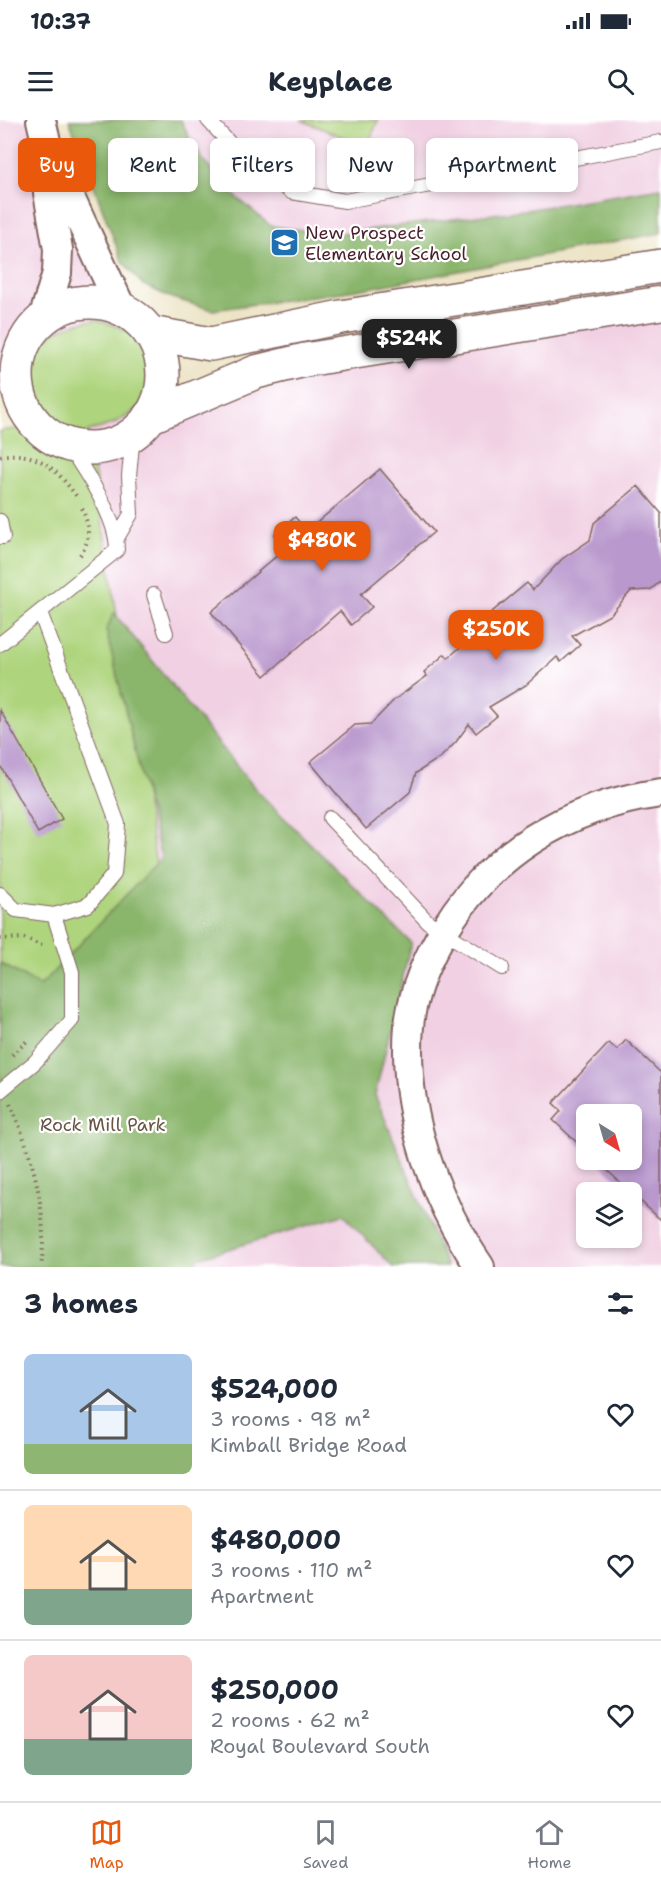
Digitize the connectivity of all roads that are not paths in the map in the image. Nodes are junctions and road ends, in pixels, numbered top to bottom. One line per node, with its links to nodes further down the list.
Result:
1 (41, 120): 3 (street)
2 (208, 120): 4 (lane)
3 (45, 138)
4 (661, 142)
5 (48, 192): 11 (street)
6 (67, 192): 9 (street)
7 (661, 266): 10 (street)
8 (661, 303): 13 (street)
9 (122, 310): 10 (street); 11 (street)
10 (150, 333): 13 (street)
11 (23, 336): 14 (street)
12 (0, 416): 14 (street)
13 (141, 425): 15 (street); 18 (lane)
14 (36, 426): 15 (street)
15 (68, 445): 18 (lane)
16 (0, 520): 17 (lane)
17 (0, 537)
18 (117, 538): 20 (lane)
19 (154, 595): 21 (lane)
20 (40, 612): 22 (lane); 26 (lane)
21 (166, 633)
22 (0, 644)
23 (661, 793): 27 (street)
24 (330, 818): 27 (lane)
25 (0, 894): 26 (lane)
26 (54, 915): 29 (lane)
27 (443, 932): 28 (lane); 30 (street)
28 (502, 968)
29 (2, 1090)
30 (480, 1267)

